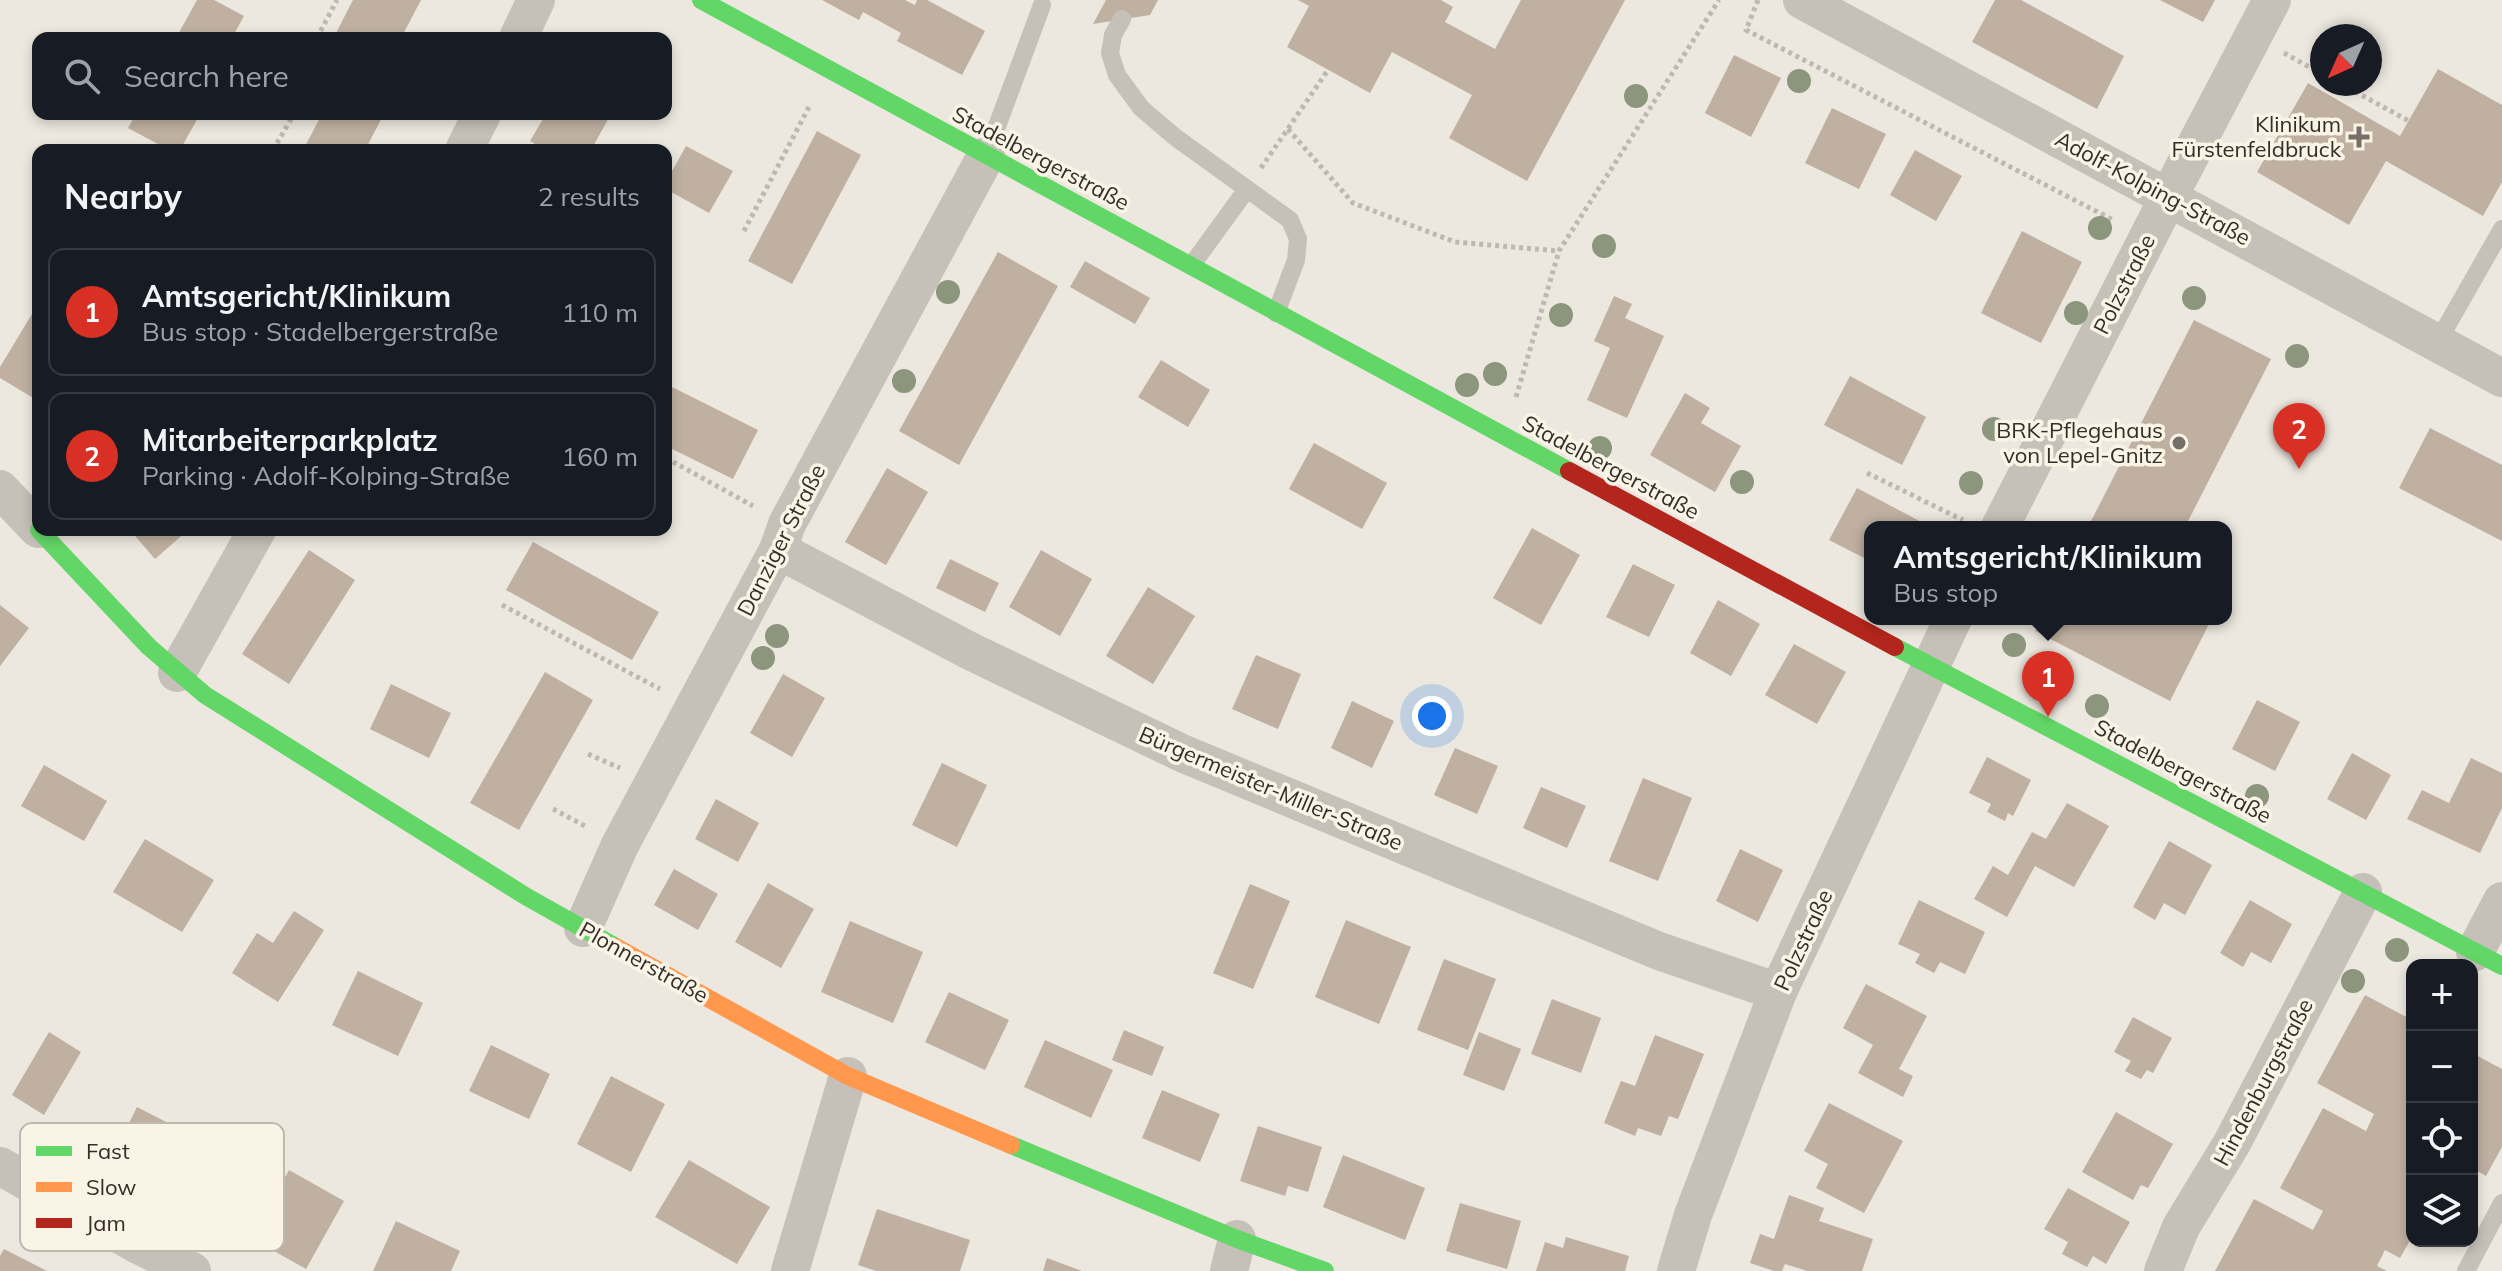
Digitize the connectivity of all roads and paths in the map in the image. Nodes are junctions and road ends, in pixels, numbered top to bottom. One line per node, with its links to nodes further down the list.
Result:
1 (337, 0): 10 (path)
2 (536, 0): 11 (street)
3 (701, 0): 12 (street, Stadelbergerstraße)
4 (1719, 0): 27 (path)
5 (1758, 0): 26 (path)
6 (1802, 0): 23 (street, Adolf-Kolping-Straße)
7 (2272, 0): 23 (street, Polzstraße)
8 (1042, 5): 21 (lane)
9 (1122, 19): 22 (lane)
10 (320, 32)
11 (521, 32)
12 (828, 70): 21 (street, Stadelbergerstraße); 25 (path)
13 (1328, 70): 18 (path)
14 (2363, 96): 17 (path)
15 (290, 120): 19 (path)
16 (479, 120): 20 (street)
17 (2409, 121)
18 (1288, 129): 22 (path); 27 (path)
19 (276, 144)
20 (467, 144)
21 (986, 156): 28 (street, Stadelbergerstraße); 41 (street, Danziger Straße)
22 (1247, 189): 28 (lane); 29 (lane)
23 (2169, 196): 26 (street, Polzstraße); 30 (street, Adolf-Kolping-Straße)
24 (2502, 229): 30 (lane)
25 (744, 231)
26 (2148, 238): 37 (street, Polzstraße)
27 (1559, 251): 32 (path)
28 (1191, 266): 29 (street, Stadelbergerstraße)
29 (1276, 313): 32 (street, Stadelbergerstraße)
30 (2437, 343): 31 (street, Adolf-Kolping-Straße)
31 (2502, 378)
32 (1505, 437): 44 (street, Stadelbergerstraße)
33 (672, 462): 41 (path)
34 (1867, 473): 36 (path)
35 (0, 489): 38 (street, Plonnerstraße)
36 (1975, 521)
37 (1984, 521)
38 (32, 524)
39 (44, 536): 45 (street, Plonnerstraße)
40 (254, 536): 45 (street)
41 (782, 537): 46 (street, Danziger Straße); 51 (street, Bürgermeister-Miller-Straße)
42 (502, 605): 46 (path)
43 (1950, 625): 44 (street, Polzstraße)
44 (1930, 666): 47 (street, Stadelbergerstraße); 51 (street, Polzstraße)
45 (177, 673): 49 (street, Plonnerstraße)
46 (694, 707): 49 (street, Danziger Straße)
47 (2363, 892): 50 (street, Stadelbergerstraße); 62 (street, Hindenburgstraße)
48 (2502, 901): 50 (street)
49 (583, 928): 52 (street, Plonnerstraße)
50 (2489, 959)
51 (1778, 992): 61 (street, Polzstraße)
52 (848, 1076): 57 (street, Plonnerstraße); 59 (street)
53 (0, 1166): 54 (street)
54 (20, 1177)
55 (2502, 1203): 63 (lane)
56 (150, 1251): 58 (street)
57 (1233, 1255): 60 (street, Plonnerstraße)
58 (192, 1271)
59 (790, 1271)
60 (1325, 1271)
61 (1676, 1271)
62 (2163, 1271)
63 (2466, 1271)

